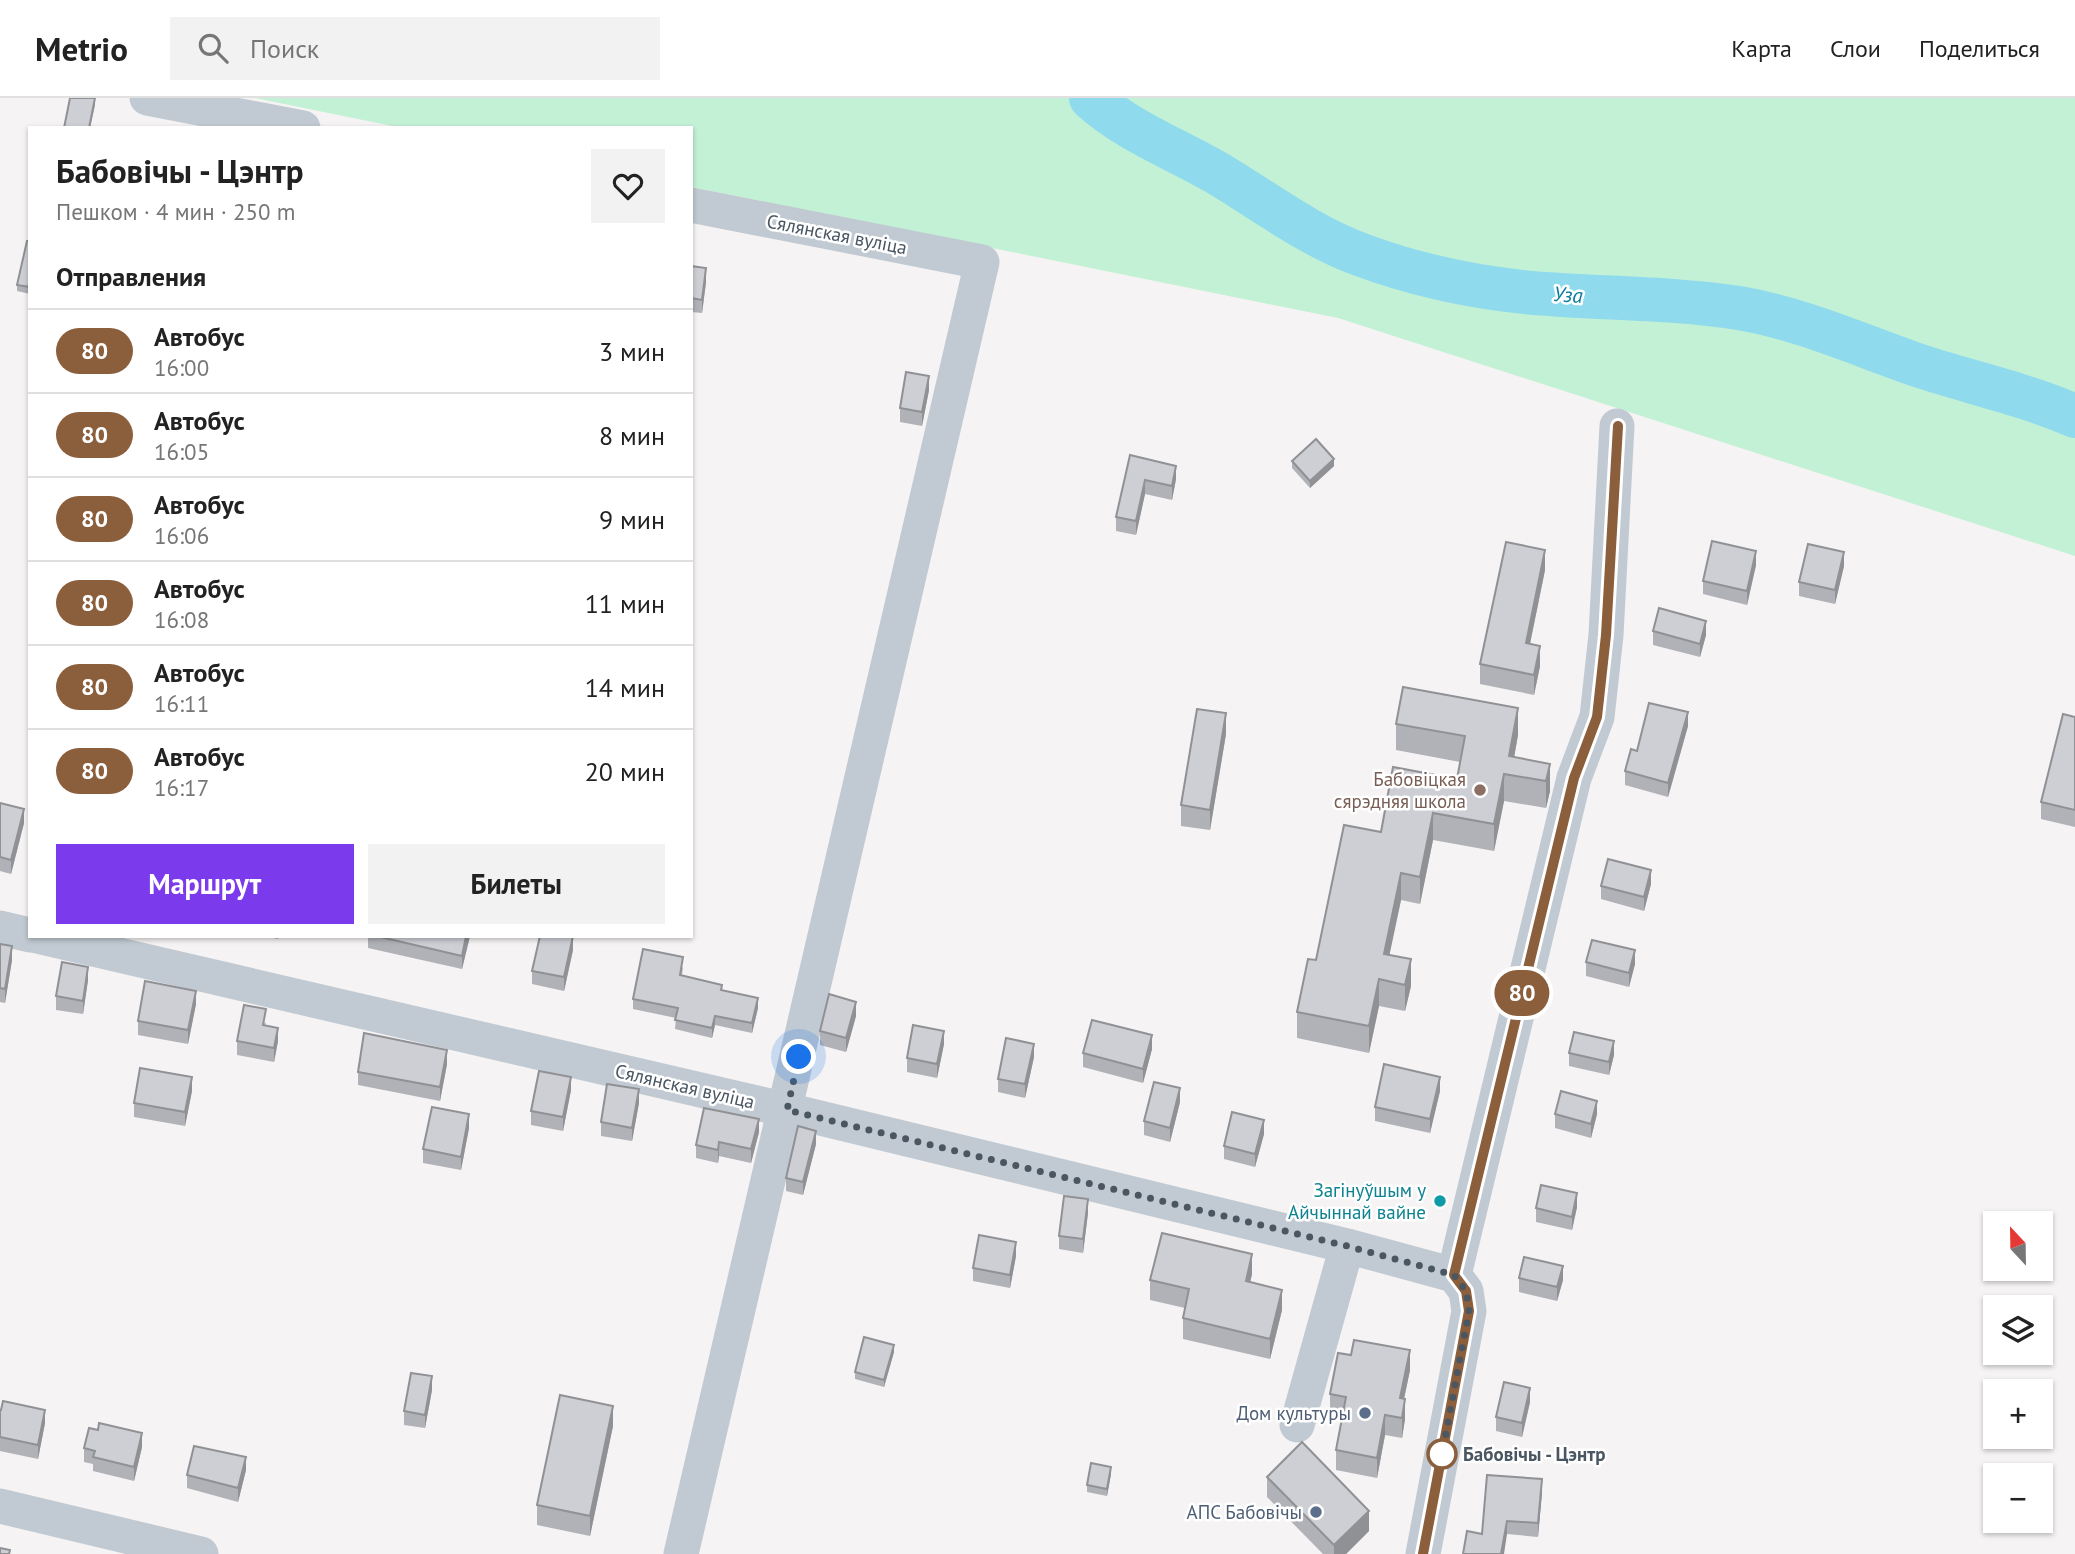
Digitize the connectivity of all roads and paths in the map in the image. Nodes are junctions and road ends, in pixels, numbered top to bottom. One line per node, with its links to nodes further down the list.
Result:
1 (147, 98): 2 (street)
2 (293, 126)
3 (693, 205): 8 (street, Сялянская вуліца)
4 (1618, 426): 10 (street)
5 (0, 928): 6 (street)
6 (28, 934)
7 (46, 938): 8 (street, Сялянская вуліца)
8 (787, 1110): 9 (street, Сялянская вуліца); 14 (street)
9 (1347, 1246): 10 (street, Сялянская вуліца); 11 (street)
10 (1454, 1275): 15 (street)
11 (1297, 1425)
12 (0, 1506): 13 (street)
13 (201, 1554)
14 (681, 1554)
15 (1423, 1554)

